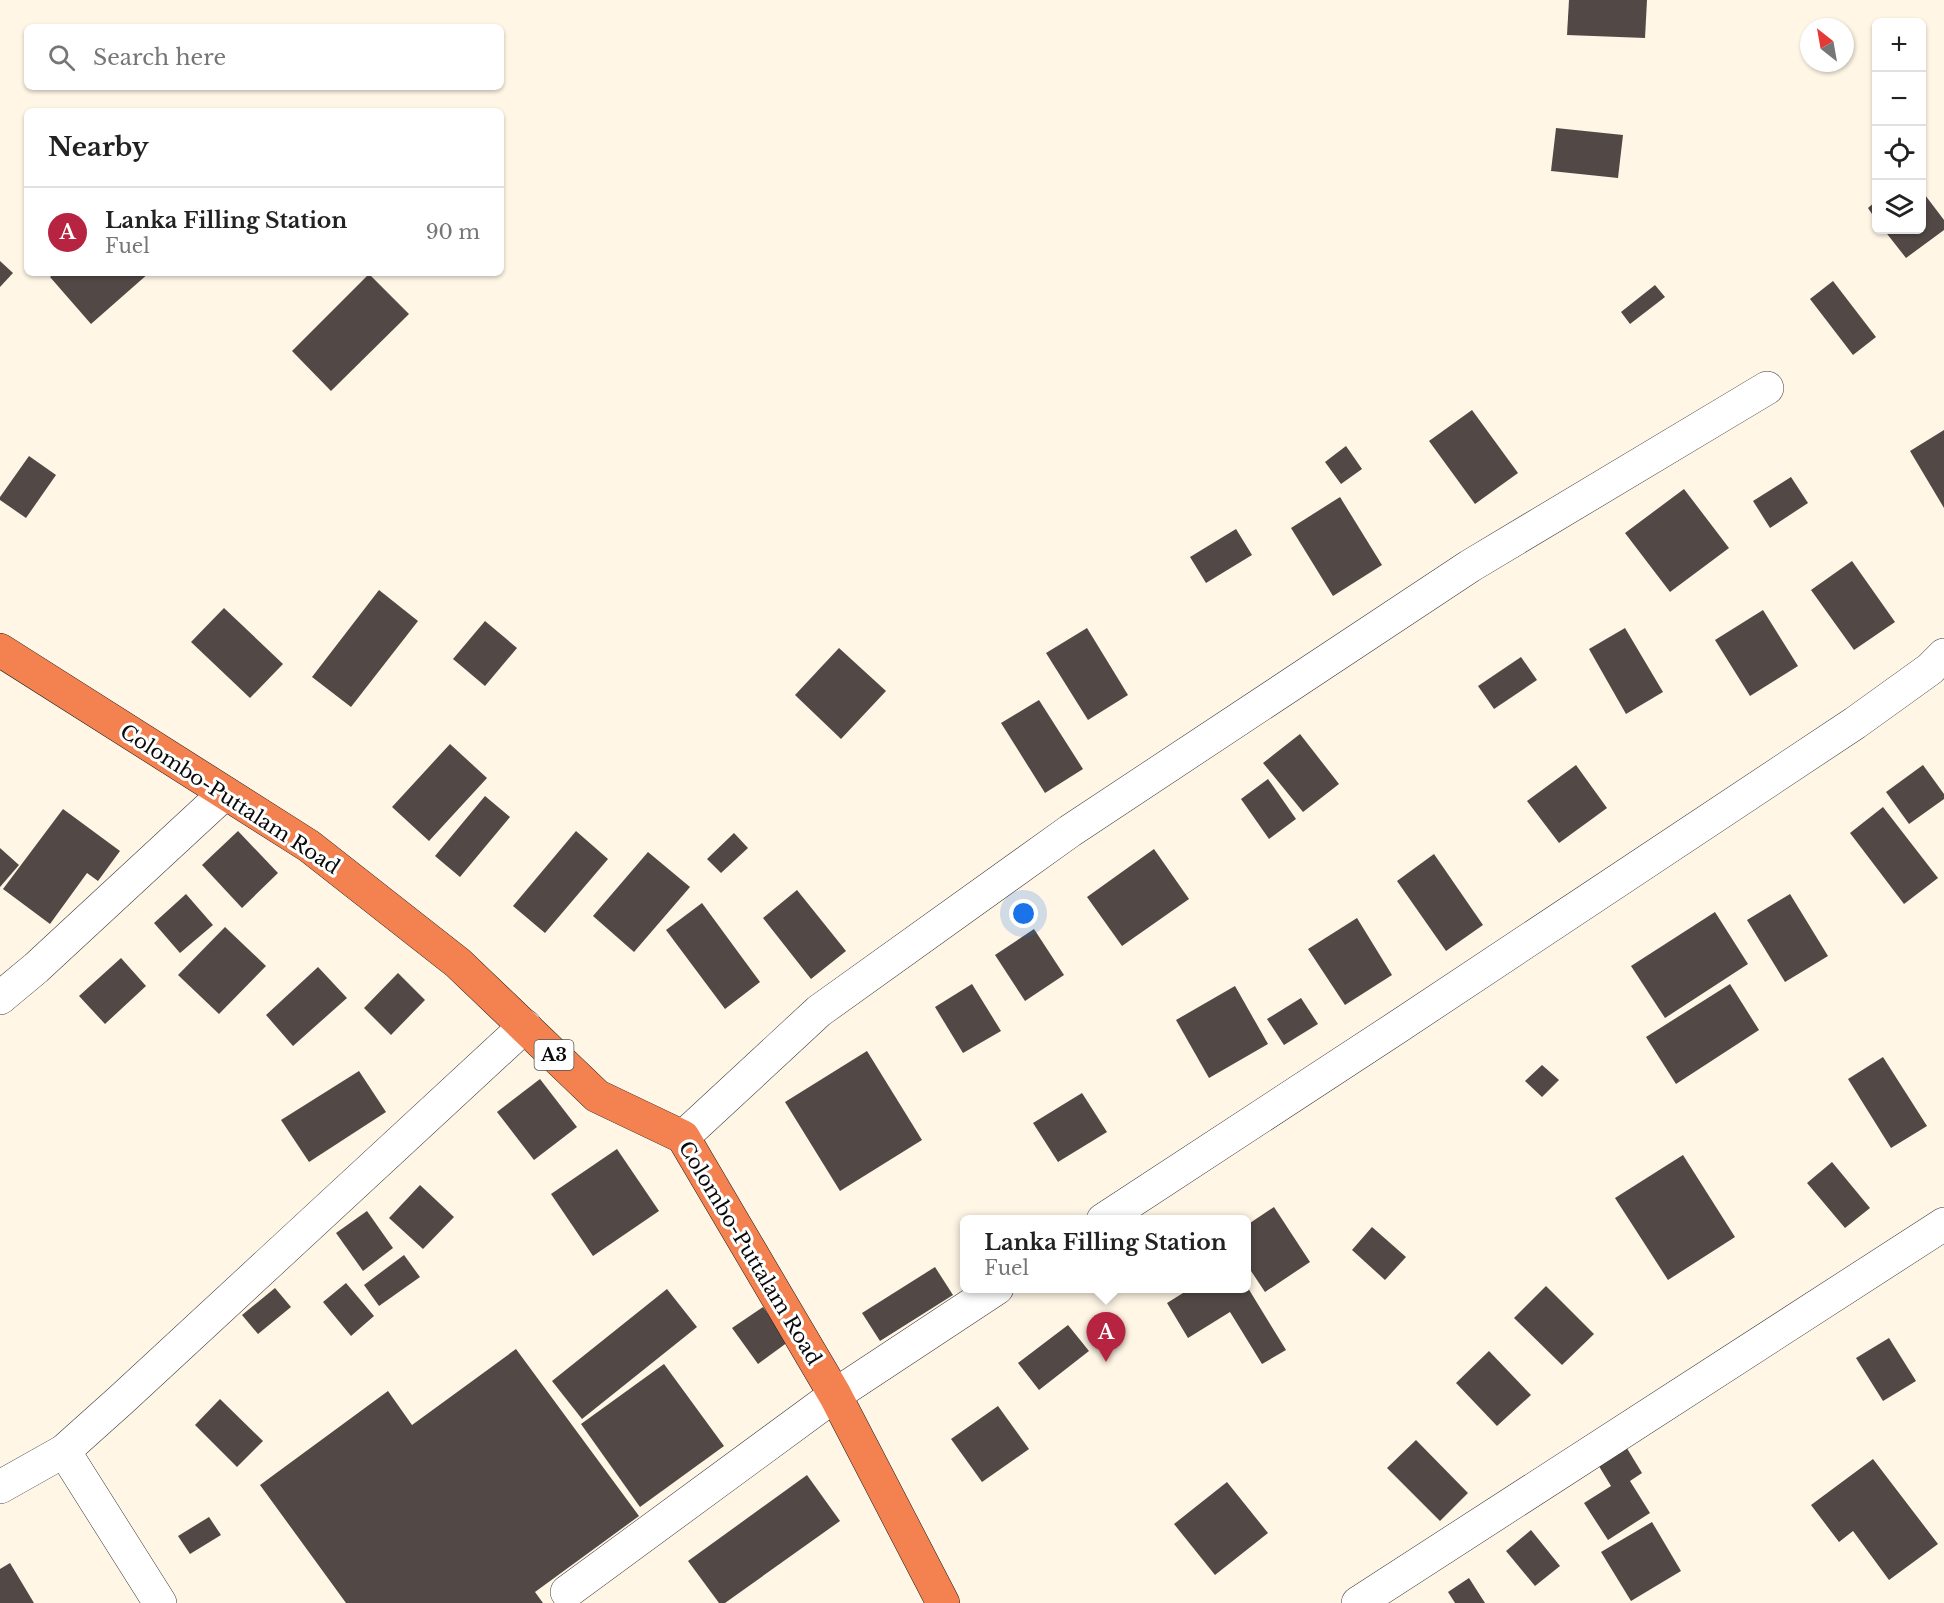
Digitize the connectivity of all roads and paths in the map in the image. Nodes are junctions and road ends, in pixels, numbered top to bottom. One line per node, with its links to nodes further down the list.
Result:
1 (1767, 388): 7 (street)
2 (0, 650): 4 (highway, Colombo-Puttalam Road / A3)
3 (1944, 655): 8 (street)
4 (225, 793): 5 (street); 6 (highway, Colombo-Puttalam Road / A3)
5 (0, 998)
6 (525, 1026): 7 (highway, Colombo-Puttalam Road / A3); 12 (street)
7 (683, 1137): 11 (highway, Colombo-Puttalam Road)
8 (1111, 1215)
9 (1944, 1224): 17 (street)
10 (989, 1293): 11 (street)
11 (835, 1395): 14 (street); 16 (highway, Colombo-Puttalam Road)
12 (64, 1450): 13 (street); 15 (street)
13 (0, 1487)
14 (567, 1592)
15 (160, 1603)
16 (943, 1603)
17 (1358, 1603)

